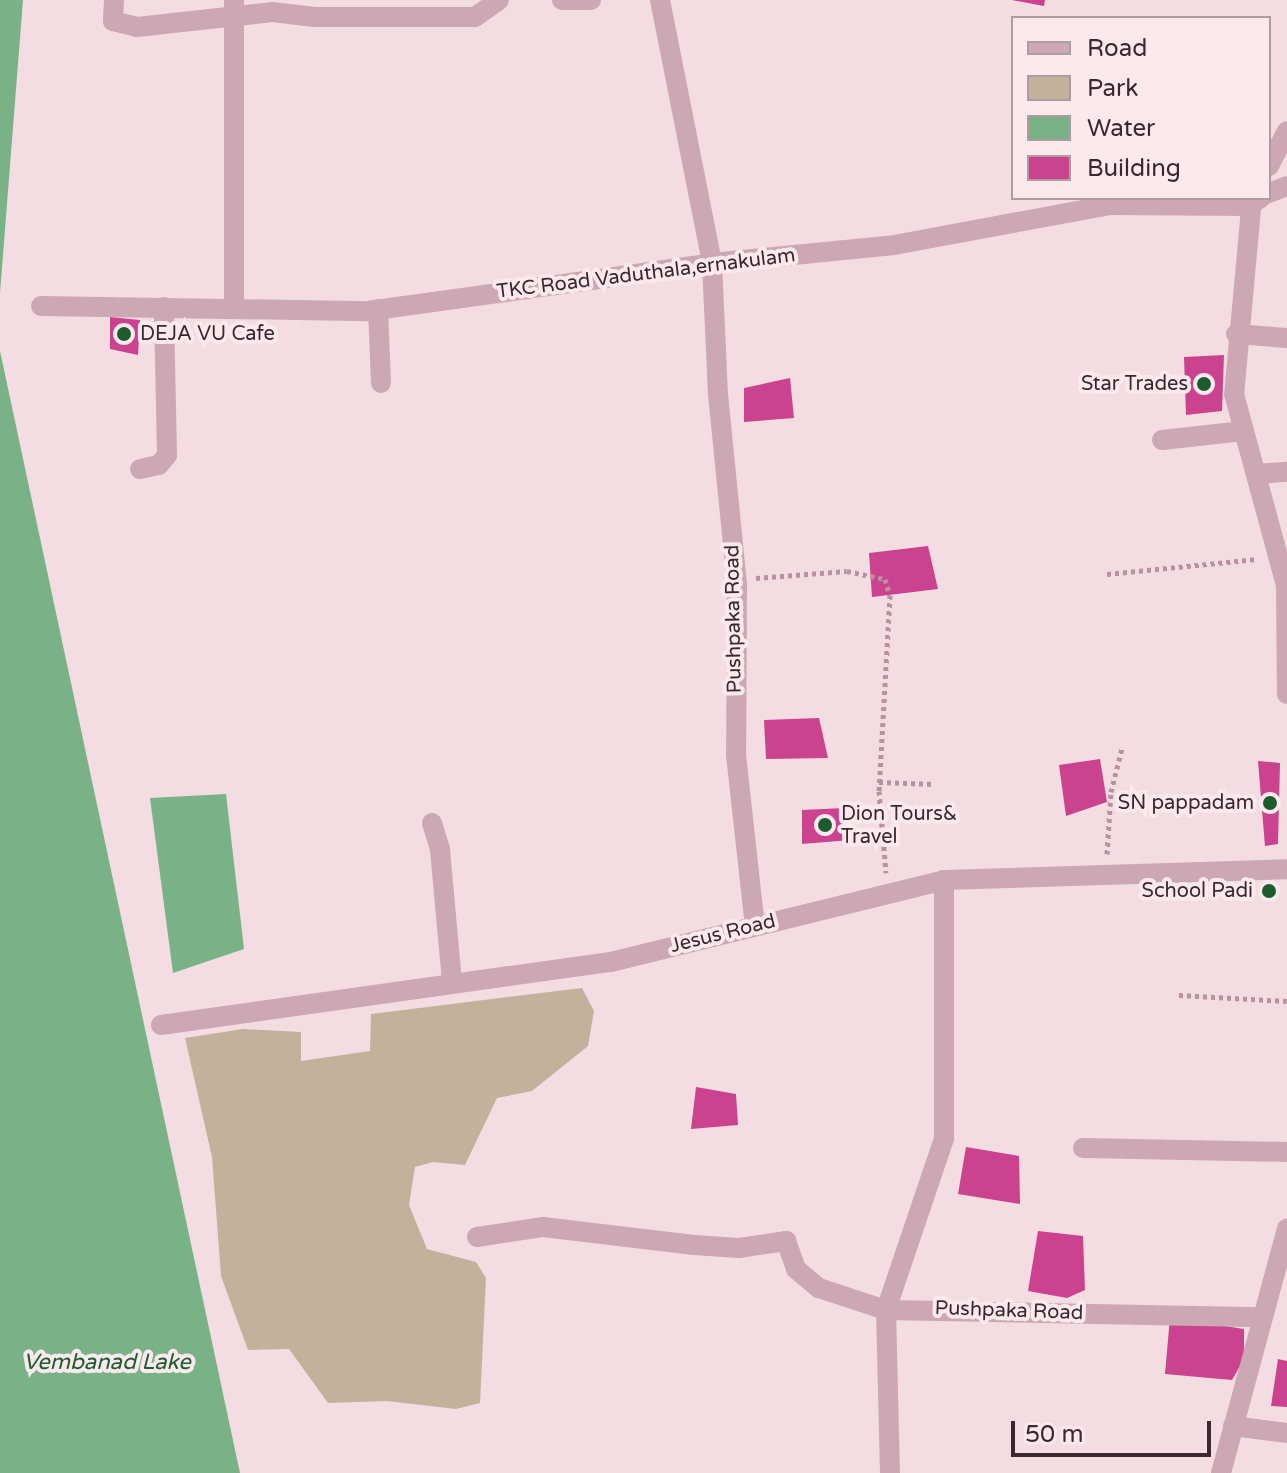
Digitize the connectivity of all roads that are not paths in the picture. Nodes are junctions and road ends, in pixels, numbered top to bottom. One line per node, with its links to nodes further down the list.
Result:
1 (114, 0): 6 (street)
2 (499, 0): 6 (street)
3 (562, 0): 4 (street)
4 (591, 0)
5 (660, 0): 10 (street, Pushpaka Road)
6 (235, 9): 13 (street)
7 (1287, 131): 8 (street)
8 (1271, 162)
9 (1254, 201): 10 (street, TKC Road Vaduthala,ernakulam); 15 (street)
10 (712, 263): 14 (street, TKC Road Vaduthala,ernakulam); 28 (street, Pushpaka Road)
11 (41, 306): 12 (street, TKC Road Vaduthala,ernakulam)
12 (164, 307): 13 (street, TKC Road Vaduthala,ernakulam); 20 (street)
13 (234, 308): 14 (street, TKC Road Vaduthala,ernakulam)
14 (378, 309): 17 (street)
15 (1236, 334): 16 (street); 18 (street)
16 (1287, 338)
17 (381, 383)
18 (1244, 431): 19 (street); 22 (street)
19 (1162, 440)
20 (140, 469)
21 (1287, 472): 22 (street)
22 (1256, 474): 23 (street)
23 (1286, 607): 24 (street)
24 (1287, 694)
25 (432, 823): 29 (street)
26 (1287, 869): 27 (street, Jesus Road)
27 (944, 880): 28 (street, Jesus Road); 35 (street)
28 (755, 926): 29 (street, Jesus Road)
29 (452, 983): 30 (street, Jesus Road)
30 (161, 1025)
31 (1083, 1148): 32 (street)
32 (1287, 1152)
33 (1287, 1229): 36 (street)
34 (477, 1237): 35 (street, Pushpaka Road)
35 (886, 1310): 36 (street, Pushpaka Road); 39 (street)
36 (1262, 1317): 37 (street)
37 (1233, 1426): 38 (street); 40 (street)
38 (1287, 1433)
39 (890, 1473)
40 (1221, 1473)

